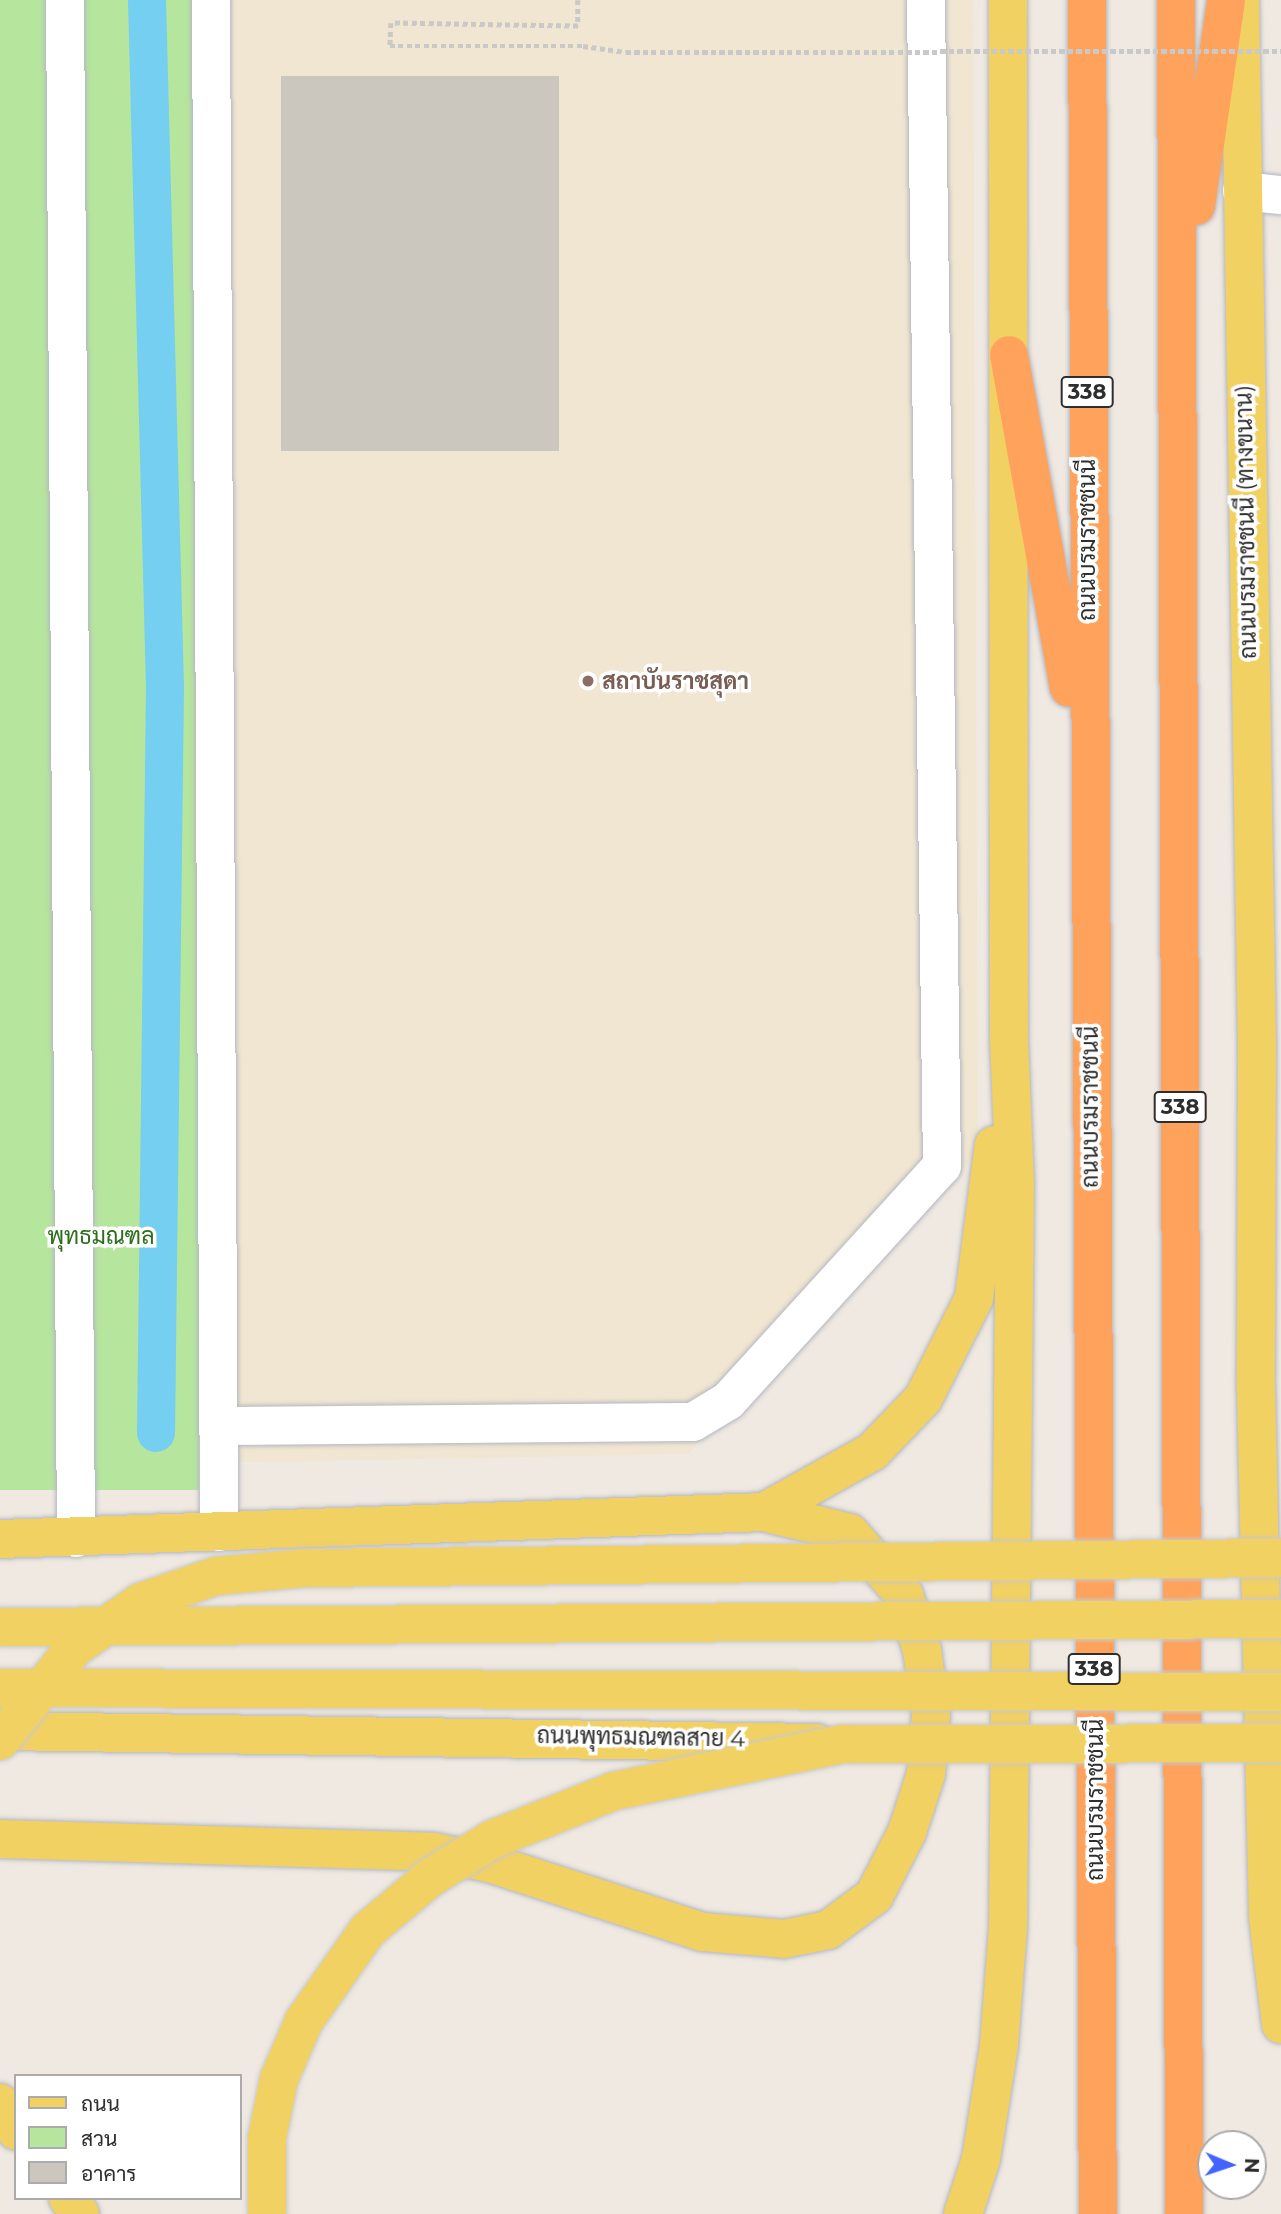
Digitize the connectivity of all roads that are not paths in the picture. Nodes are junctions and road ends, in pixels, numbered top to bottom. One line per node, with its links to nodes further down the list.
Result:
1 (65, 0): 20 (street)
2 (211, 0): 17 (street)
3 (926, 0): 17 (street)
4 (1009, 0): 12 (main road)
5 (1087, 0): 13 (highway, ถนนบรมราชชนนี / 338)
6 (1176, 0): 11 (highway, 338)
7 (1226, 0): 11 (highway)
8 (1240, 0): 9 (main road, ถนนบรมราชชนนี (ทางขนาน))
9 (1242, 191): 10 (street); 15 (main road, ถนนบรมราชชนนี (ทางขนาน))
10 (1281, 195)
11 (1176, 340): 38 (highway, 338)
12 (1009, 355): 13 (highway); 14 (main road)
13 (1087, 783): 37 (highway, ถนนบรมราชชนนี / 338)
14 (1009, 1039): 18 (main road); 36 (main road)
15 (1257, 1044): 16 (main road); 32 (main road)
16 (1281, 1214)
17 (220, 1426): 19 (street)
18 (764, 1512): 19 (main road); 31 (main road)
19 (219, 1532): 20 (main road)
20 (76, 1538): 21 (main road)
21 (0, 1539)
22 (1281, 1558): 28 (main road, bridge)
23 (1281, 1619): 24 (main road, bridge)
24 (0, 1627)
25 (0, 1688): 26 (main road, bridge)
26 (1281, 1692)
27 (0, 1731): 29 (main road, ถนนพุทธมณฑลสาย 4, bridge)
28 (0, 1741)
29 (844, 1744): 30 (main road, ถนนพุทธมณฑลสาย 4, bridge); 35 (main road, bridge)
30 (1281, 1744)
31 (0, 1839)
32 (1281, 2024)
33 (0, 2103): 34 (main road)
34 (14, 2128)
35 (267, 2214)
36 (963, 2214)
37 (1098, 2214)
38 (1184, 2214)

